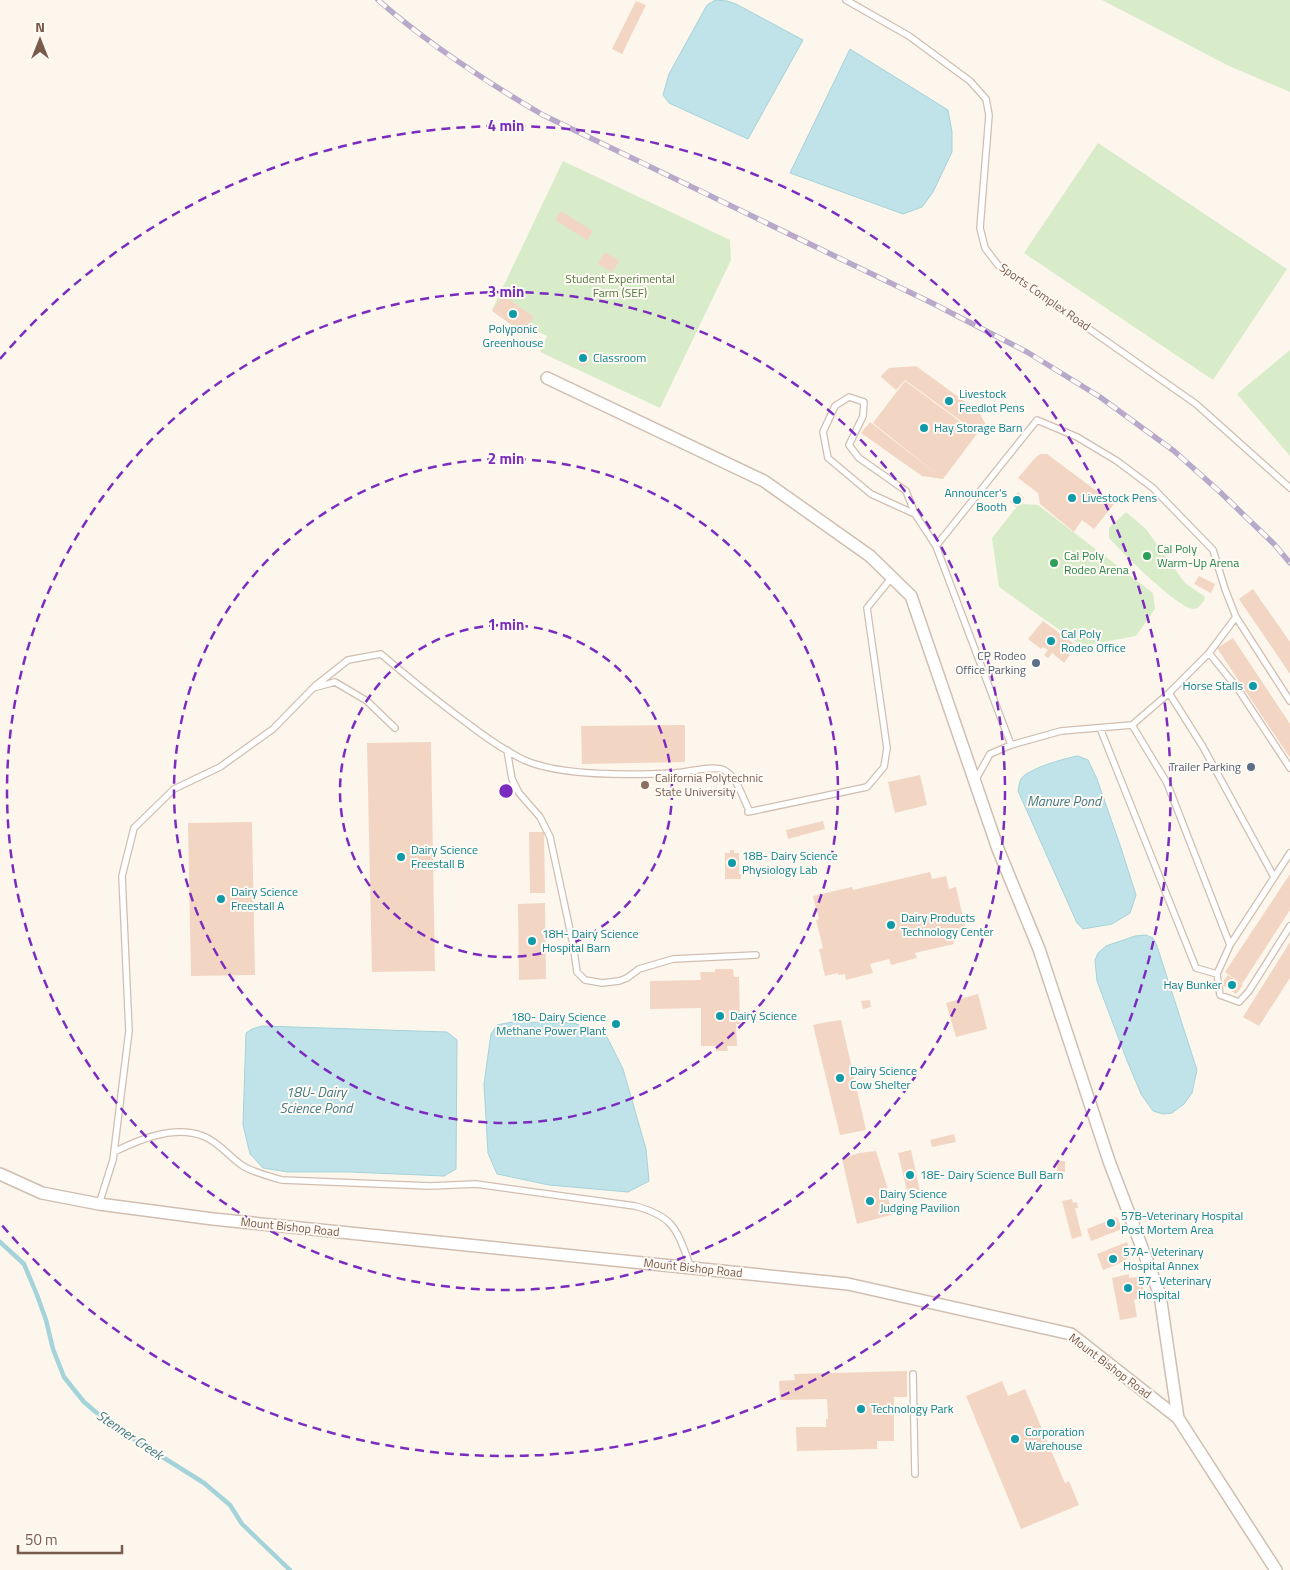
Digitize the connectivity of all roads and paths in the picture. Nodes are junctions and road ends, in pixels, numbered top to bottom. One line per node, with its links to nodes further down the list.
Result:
1 (846, 0): 3 (lane, Sports Complex Road)
2 (547, 378): 6 (street)
3 (1290, 488)
4 (914, 514): 4 (lane); 5 (lane)
5 (936, 546): 7 (lane); 15 (lane)
6 (892, 577): 16 (lane); 18 (street)
7 (1236, 617): 8 (lane); 11 (lane)
8 (1209, 653): 10 (lane); 17 (lane)
9 (313, 688): 13 (lane); 16 (lane); 25 (lane)
10 (1169, 693): 12 (lane); 20 (lane)
11 (1290, 701)
12 (1132, 725): 14 (lane); 22 (lane)
13 (395, 728)
14 (1100, 728): 15 (lane); 24 (lane)
15 (1011, 745): 18 (lane)
16 (507, 750): 23 (lane)
17 (1290, 768)
18 (975, 781): 30 (street)
19 (1290, 853): 20 (lane)
20 (1274, 877): 22 (lane)
21 (1290, 926): 24 (lane)
22 (1230, 946): 24 (lane)
23 (756, 955)
24 (1217, 974)
25 (114, 1152): 27 (lane); 28 (lane)
26 (0, 1174): 27 (street, Mount Bishop Road)
27 (99, 1204): 28 (street, Mount Bishop Road)
28 (691, 1268): 30 (street, Mount Bishop Road)
29 (913, 1374): 31 (lane)
30 (1178, 1418): 32 (street, Mount Bishop Road)
31 (914, 1474)
32 (1276, 1570)

